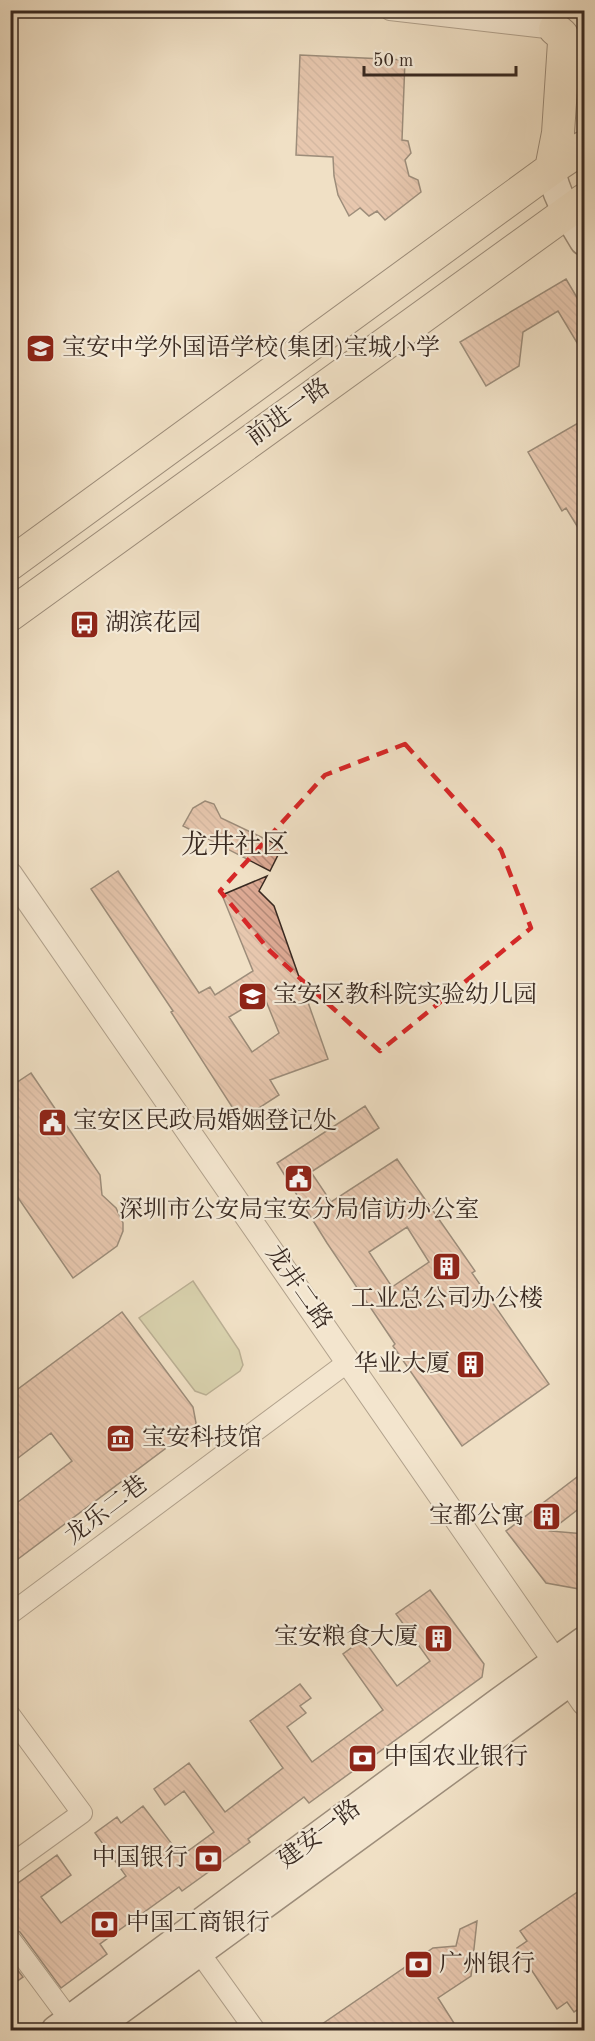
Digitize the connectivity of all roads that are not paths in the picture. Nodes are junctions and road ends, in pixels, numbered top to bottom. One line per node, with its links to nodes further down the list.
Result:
1 (390, 10): 2 (street)
2 (570, 31): 4 (main road)
3 (585, 147): 4 (main road, 前进一路)
4 (551, 169): 5 (main road); 7 (main road, 前进一路)
5 (576, 206): 6 (main road); 8 (main road, 前进一路)
6 (585, 241)
7 (10, 564)
8 (10, 615)
9 (10, 874): 10 (street, 龙井二路)
10 (348, 1362): 11 (street, 龙乐二巷); 13 (street, 龙井二路)
11 (10, 1614)
12 (585, 1641): 13 (main road, 建安一路)
13 (574, 1679): 17 (main road, 建安一路); 18 (main road, 建安一路)
14 (10, 1715): 15 (street)
15 (10, 1865)
16 (10, 1938): 18 (street)
17 (199, 1952): 18 (main road, 建安一路); 19 (street)
18 (73, 2027)
19 (255, 2031)

